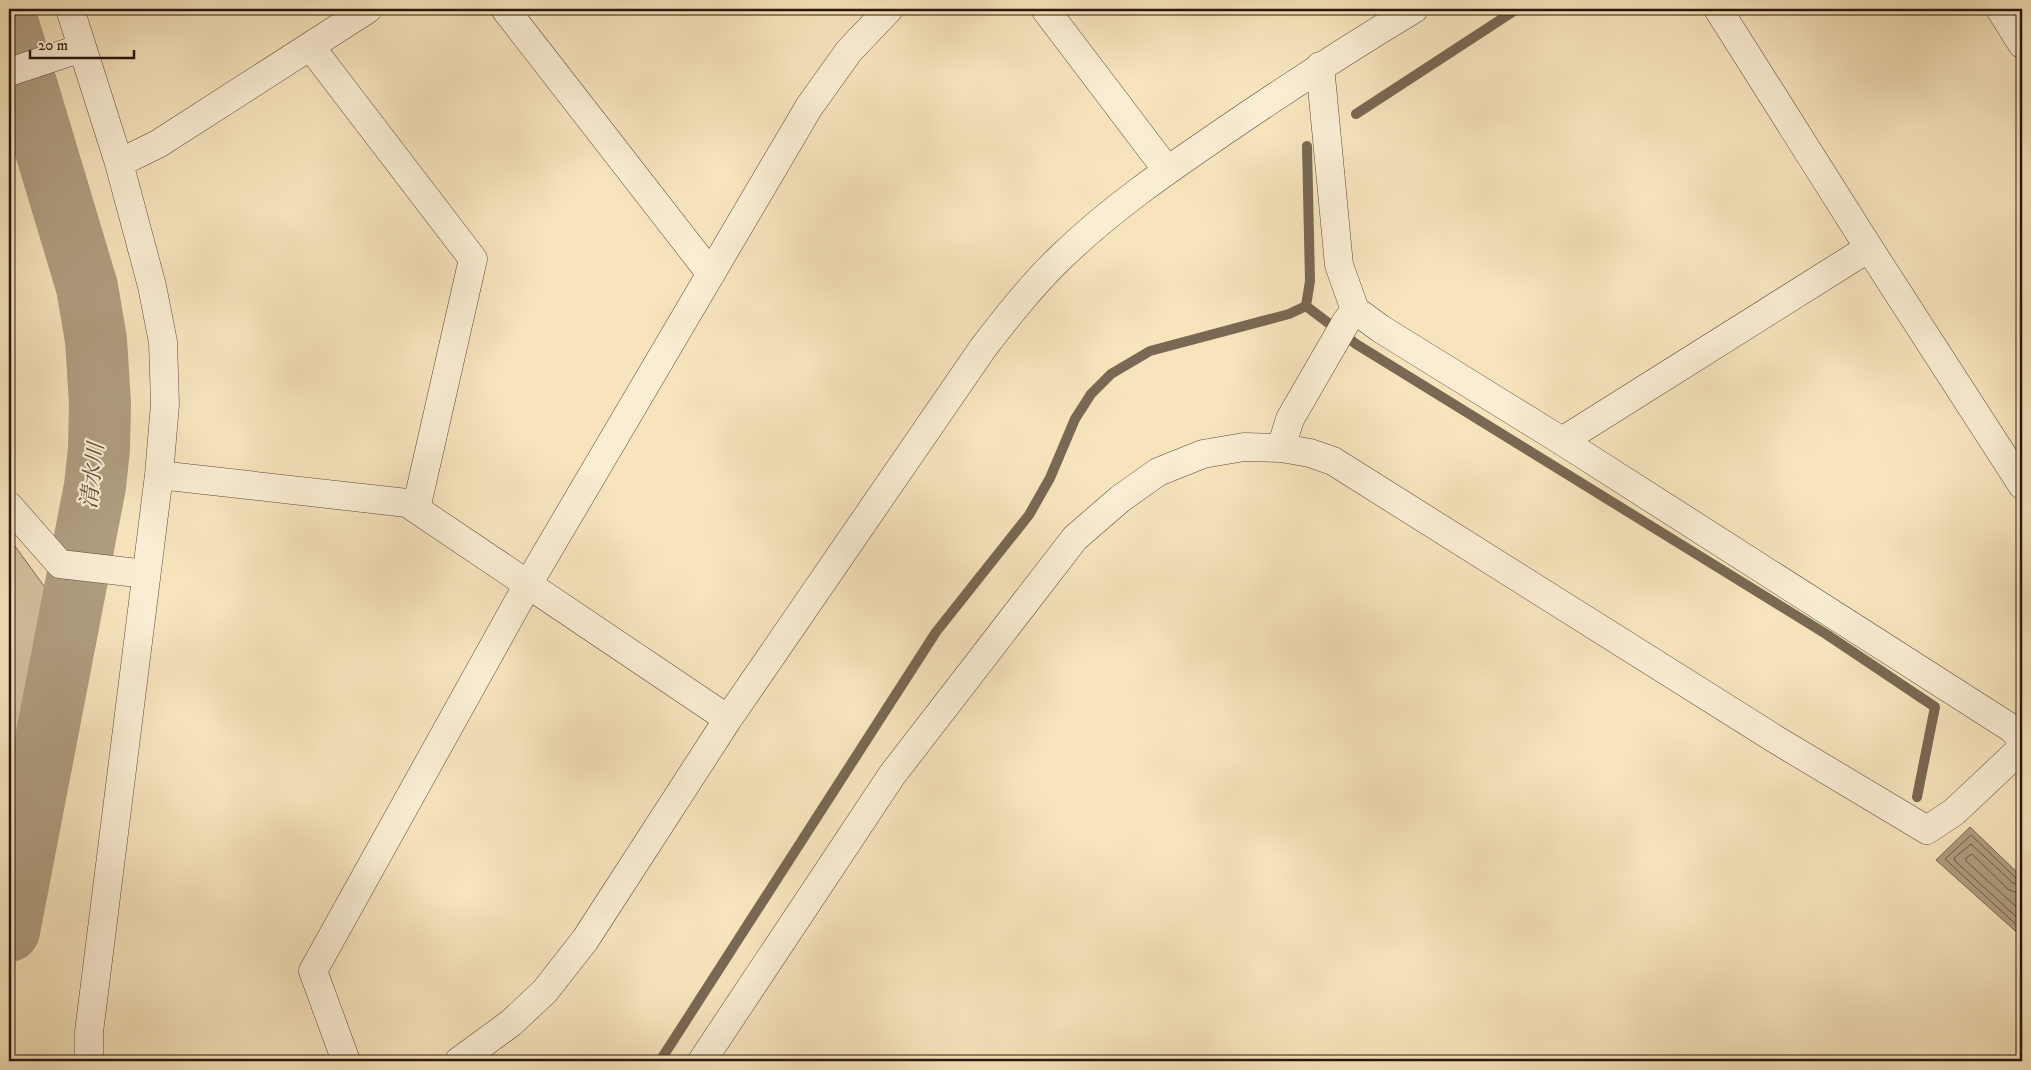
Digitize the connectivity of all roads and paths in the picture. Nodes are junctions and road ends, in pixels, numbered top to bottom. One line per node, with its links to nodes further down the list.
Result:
1 (70, 9): 11 (street)
2 (368, 9): 10 (street)
3 (505, 9): 17 (street)
4 (888, 9): 17 (street)
5 (1045, 9): 15 (street)
6 (1414, 9): 12 (street)
7 (1718, 9): 16 (street)
8 (2000, 9): 9 (street)
9 (2022, 44)
10 (310, 46): 14 (street); 24 (street)
11 (82, 48): 13 (street); 14 (street)
12 (1320, 66): 15 (street); 18 (street)
13 (9, 72)
14 (119, 164): 21 (street)
15 (1167, 170): 27 (street)
16 (1869, 248): 19 (street); 22 (street)
17 (711, 274): 26 (street)
18 (1350, 316): 19 (street); 20 (street)
19 (1562, 441): 28 (street)
20 (1281, 448): 29 (street); 33 (street)
21 (158, 474): 24 (street); 25 (street)
22 (2022, 485)
23 (9, 506): 25 (street)
24 (416, 509): 26 (street)
25 (146, 574): 30 (street)
26 (527, 586): 27 (street); 31 (street)
27 (728, 719): 32 (street)
28 (2022, 739)
29 (2022, 748)
30 (89, 1061)
31 (346, 1061)
32 (458, 1061)
33 (702, 1061)

